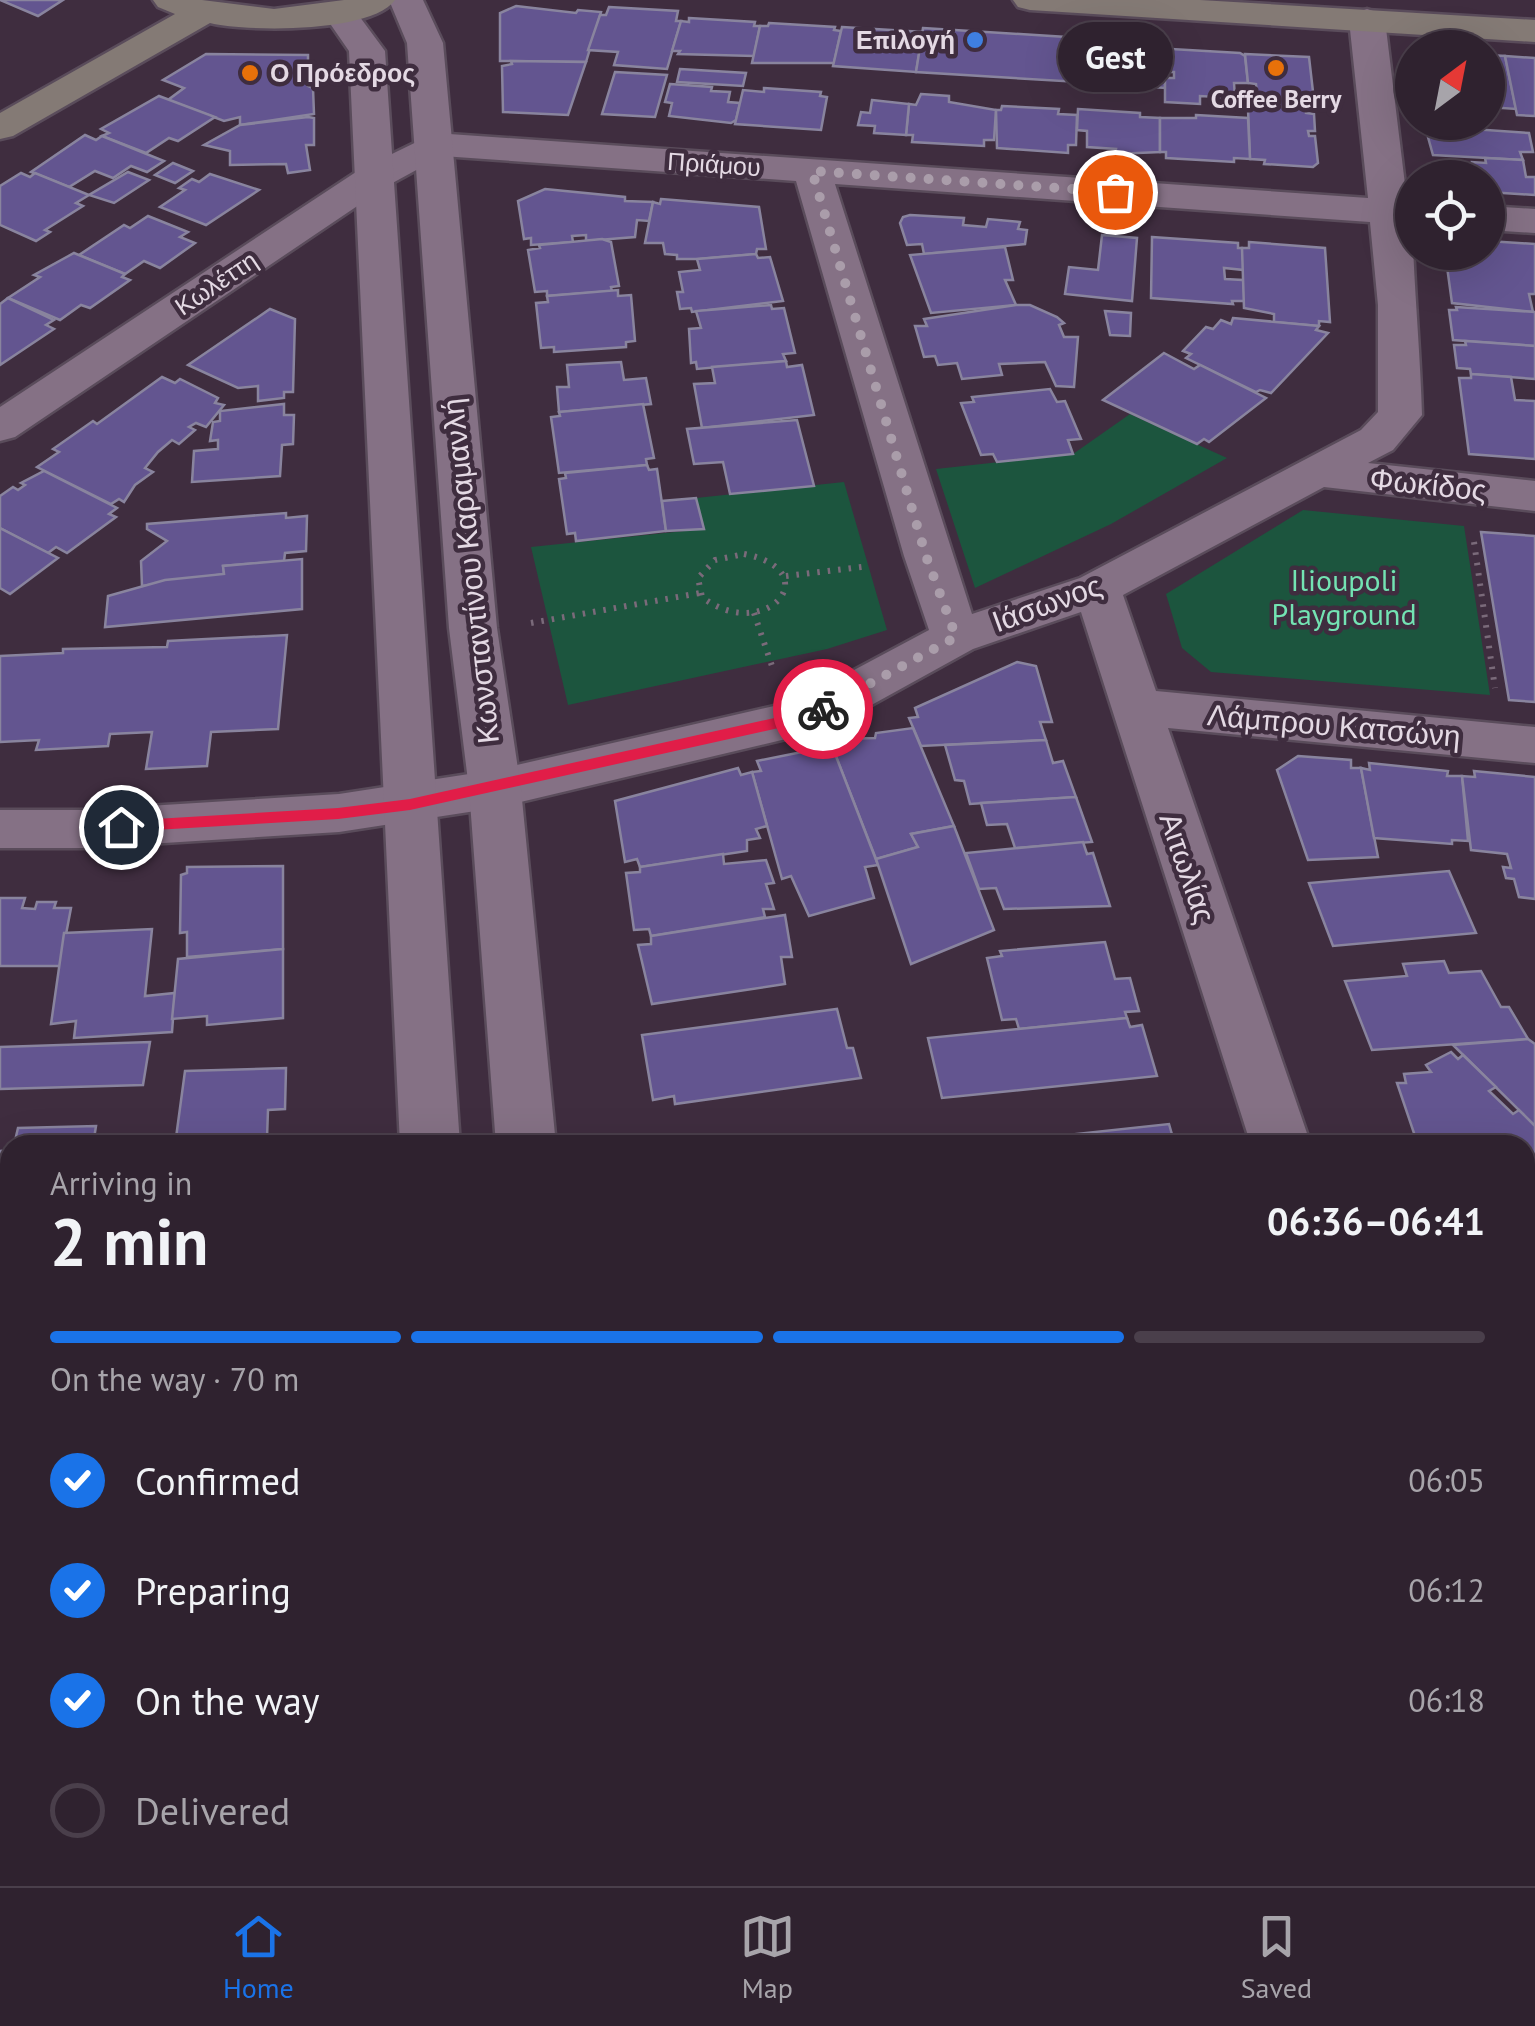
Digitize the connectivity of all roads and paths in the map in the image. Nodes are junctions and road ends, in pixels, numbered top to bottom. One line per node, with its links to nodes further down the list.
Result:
1 (406, 0): 11 (street, Κωνσταντίνου Καραμανλή)
2 (1030, 0): 8 (main road)
3 (1469, 0): 5 (main road)
4 (154, 3): 7 (main road)
5 (1535, 4)
6 (359, 6): 7 (main road); 13 (street)
7 (204, 12): 10 (main road)
8 (1367, 20): 9 (main road); 14 (street)
9 (1535, 31)
10 (0, 128)
11 (435, 144): 12 (street, Πριάμου); 13 (street, Κωλέττη); 34 (street, Κωνσταντίνου Καραμανλή)
12 (812, 171): 15 (street, Πριάμου); 29 (street)
13 (373, 178): 19 (street, Κωλέττη); 35 (street)
14 (1395, 178)
15 (1395, 212)
16 (1505, 219): 17 (street)
17 (1535, 221)
18 (1400, 270): 20 (street, Ιάσωνος)
19 (0, 427)
20 (1320, 472): 21 (street, Φωκίδος); 25 (street, Ιάσωνος)
21 (1535, 496)
22 (1473, 540): 31 (path)
23 (886, 564): 24 (path)
24 (786, 576): 26 (path); 27 (path)
25 (1097, 589): 29 (street, Ιάσωνος); 32 (street, Αιτωλίας)
26 (700, 594): 27 (path); 28 (path)
27 (754, 613): 30 (path)
28 (526, 623)
29 (956, 637): 34 (street, Ιάσωνος)
30 (776, 679)
31 (1496, 692)
32 (1134, 707): 33 (street, Λάμπρου Κατσώνη); 39 (street, Αιτωλίας)
33 (1535, 745)
34 (495, 789): 35 (street, Ιάσωνος); 38 (street, Κωνσταντίνου Καραμανλή)
35 (410, 805): 36 (street, Ιάσωνος); 37 (street)
36 (0, 829)
37 (429, 1135)
38 (525, 1135)
39 (1278, 1135)

